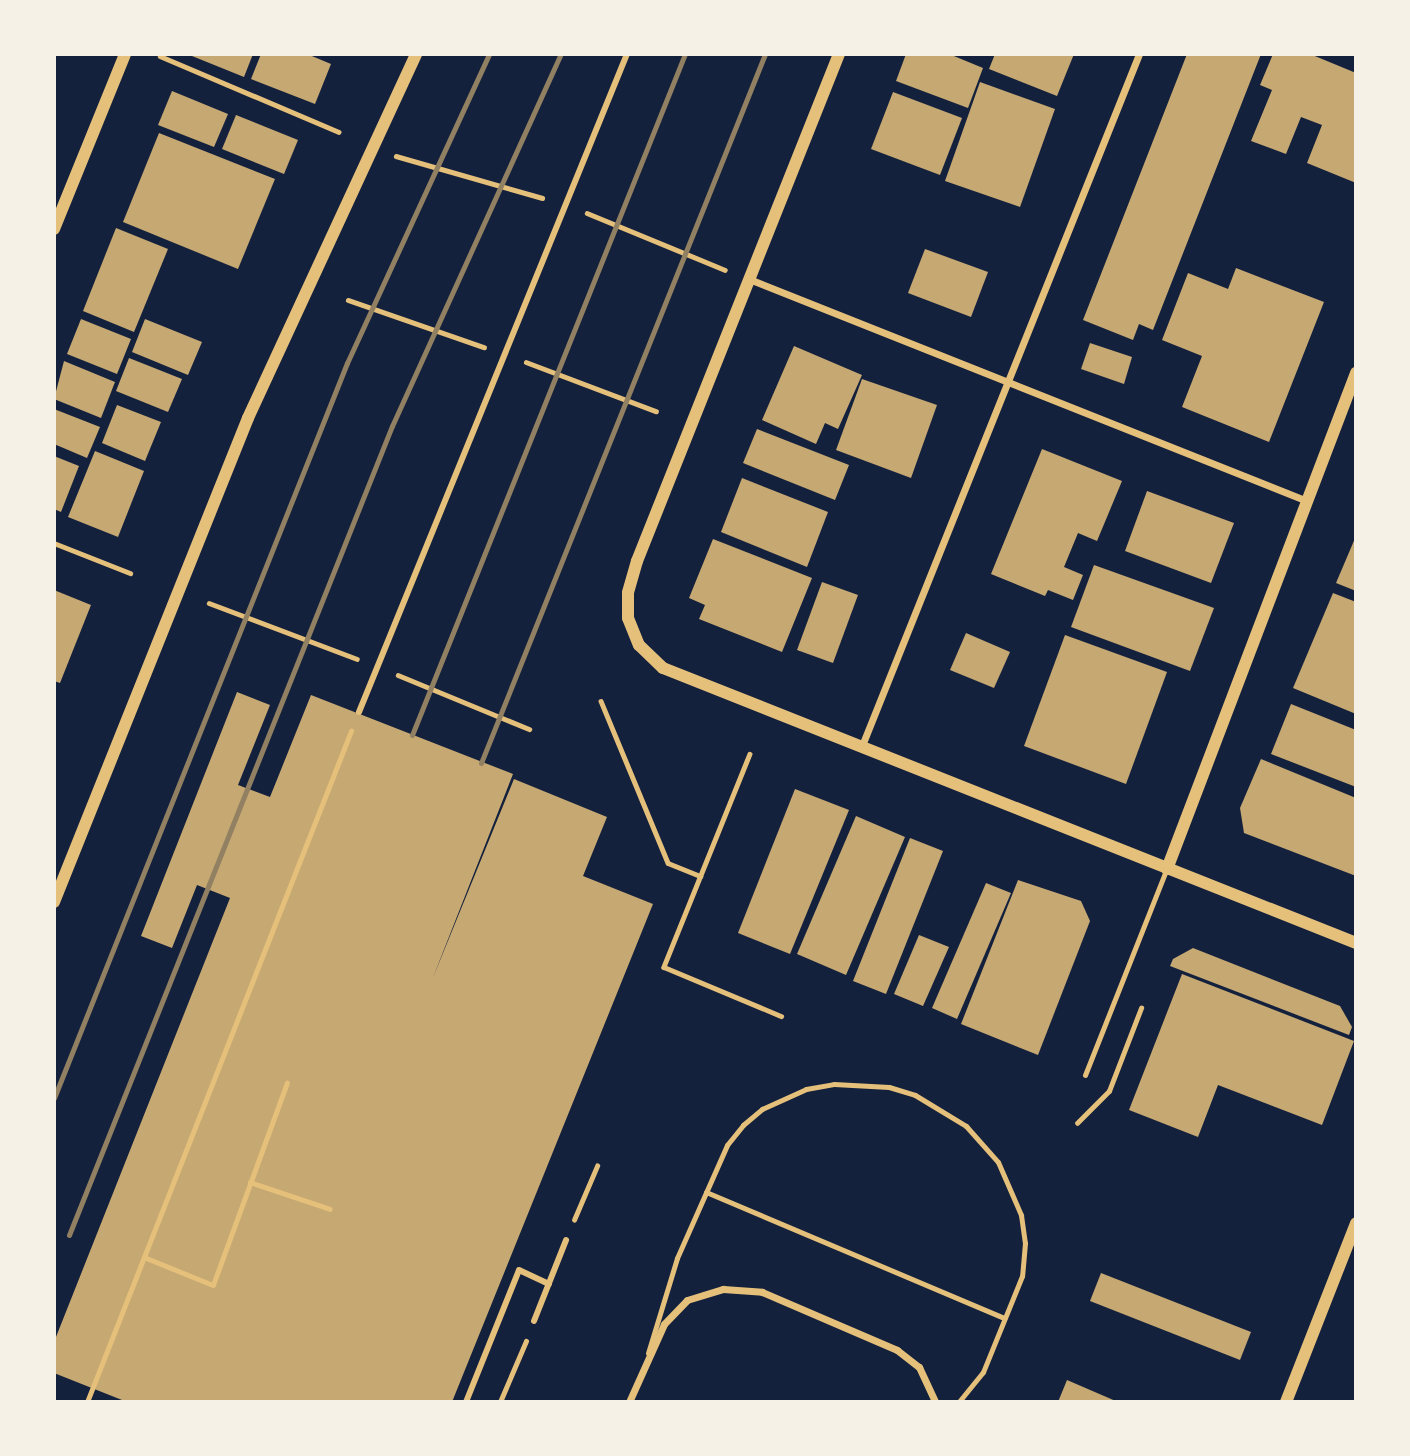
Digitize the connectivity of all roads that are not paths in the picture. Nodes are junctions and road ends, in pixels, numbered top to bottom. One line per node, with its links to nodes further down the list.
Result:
1 (125, 54): 6 (street)
2 (416, 54): 14 (street)
3 (627, 54): 11 (street)
4 (839, 54): 7 (street)
5 (1139, 54): 9 (street)
6 (54, 229)
7 (748, 279): 9 (street); 12 (street)
8 (1356, 373): 10 (street)
9 (1008, 383): 10 (street); 12 (street)
10 (1305, 500): 13 (street)
11 (359, 712)
12 (861, 748): 13 (street)
13 (1167, 869): 15 (street); 16 (lane)
14 (54, 902)
15 (1356, 943)
16 (1085, 1075)
17 (706, 1192): 21 (lane); 21 (lane); 23 (lane)
18 (1356, 1223): 28 (street)
19 (566, 1240): 20 (street)
20 (549, 1284): 22 (street); 24 (street)
21 (1004, 1318): 27 (lane)
22 (534, 1321)
23 (647, 1354): 25 (street); 26 (street)
24 (466, 1402)
25 (629, 1402)
26 (935, 1402)
27 (959, 1402)
28 (1286, 1402)

